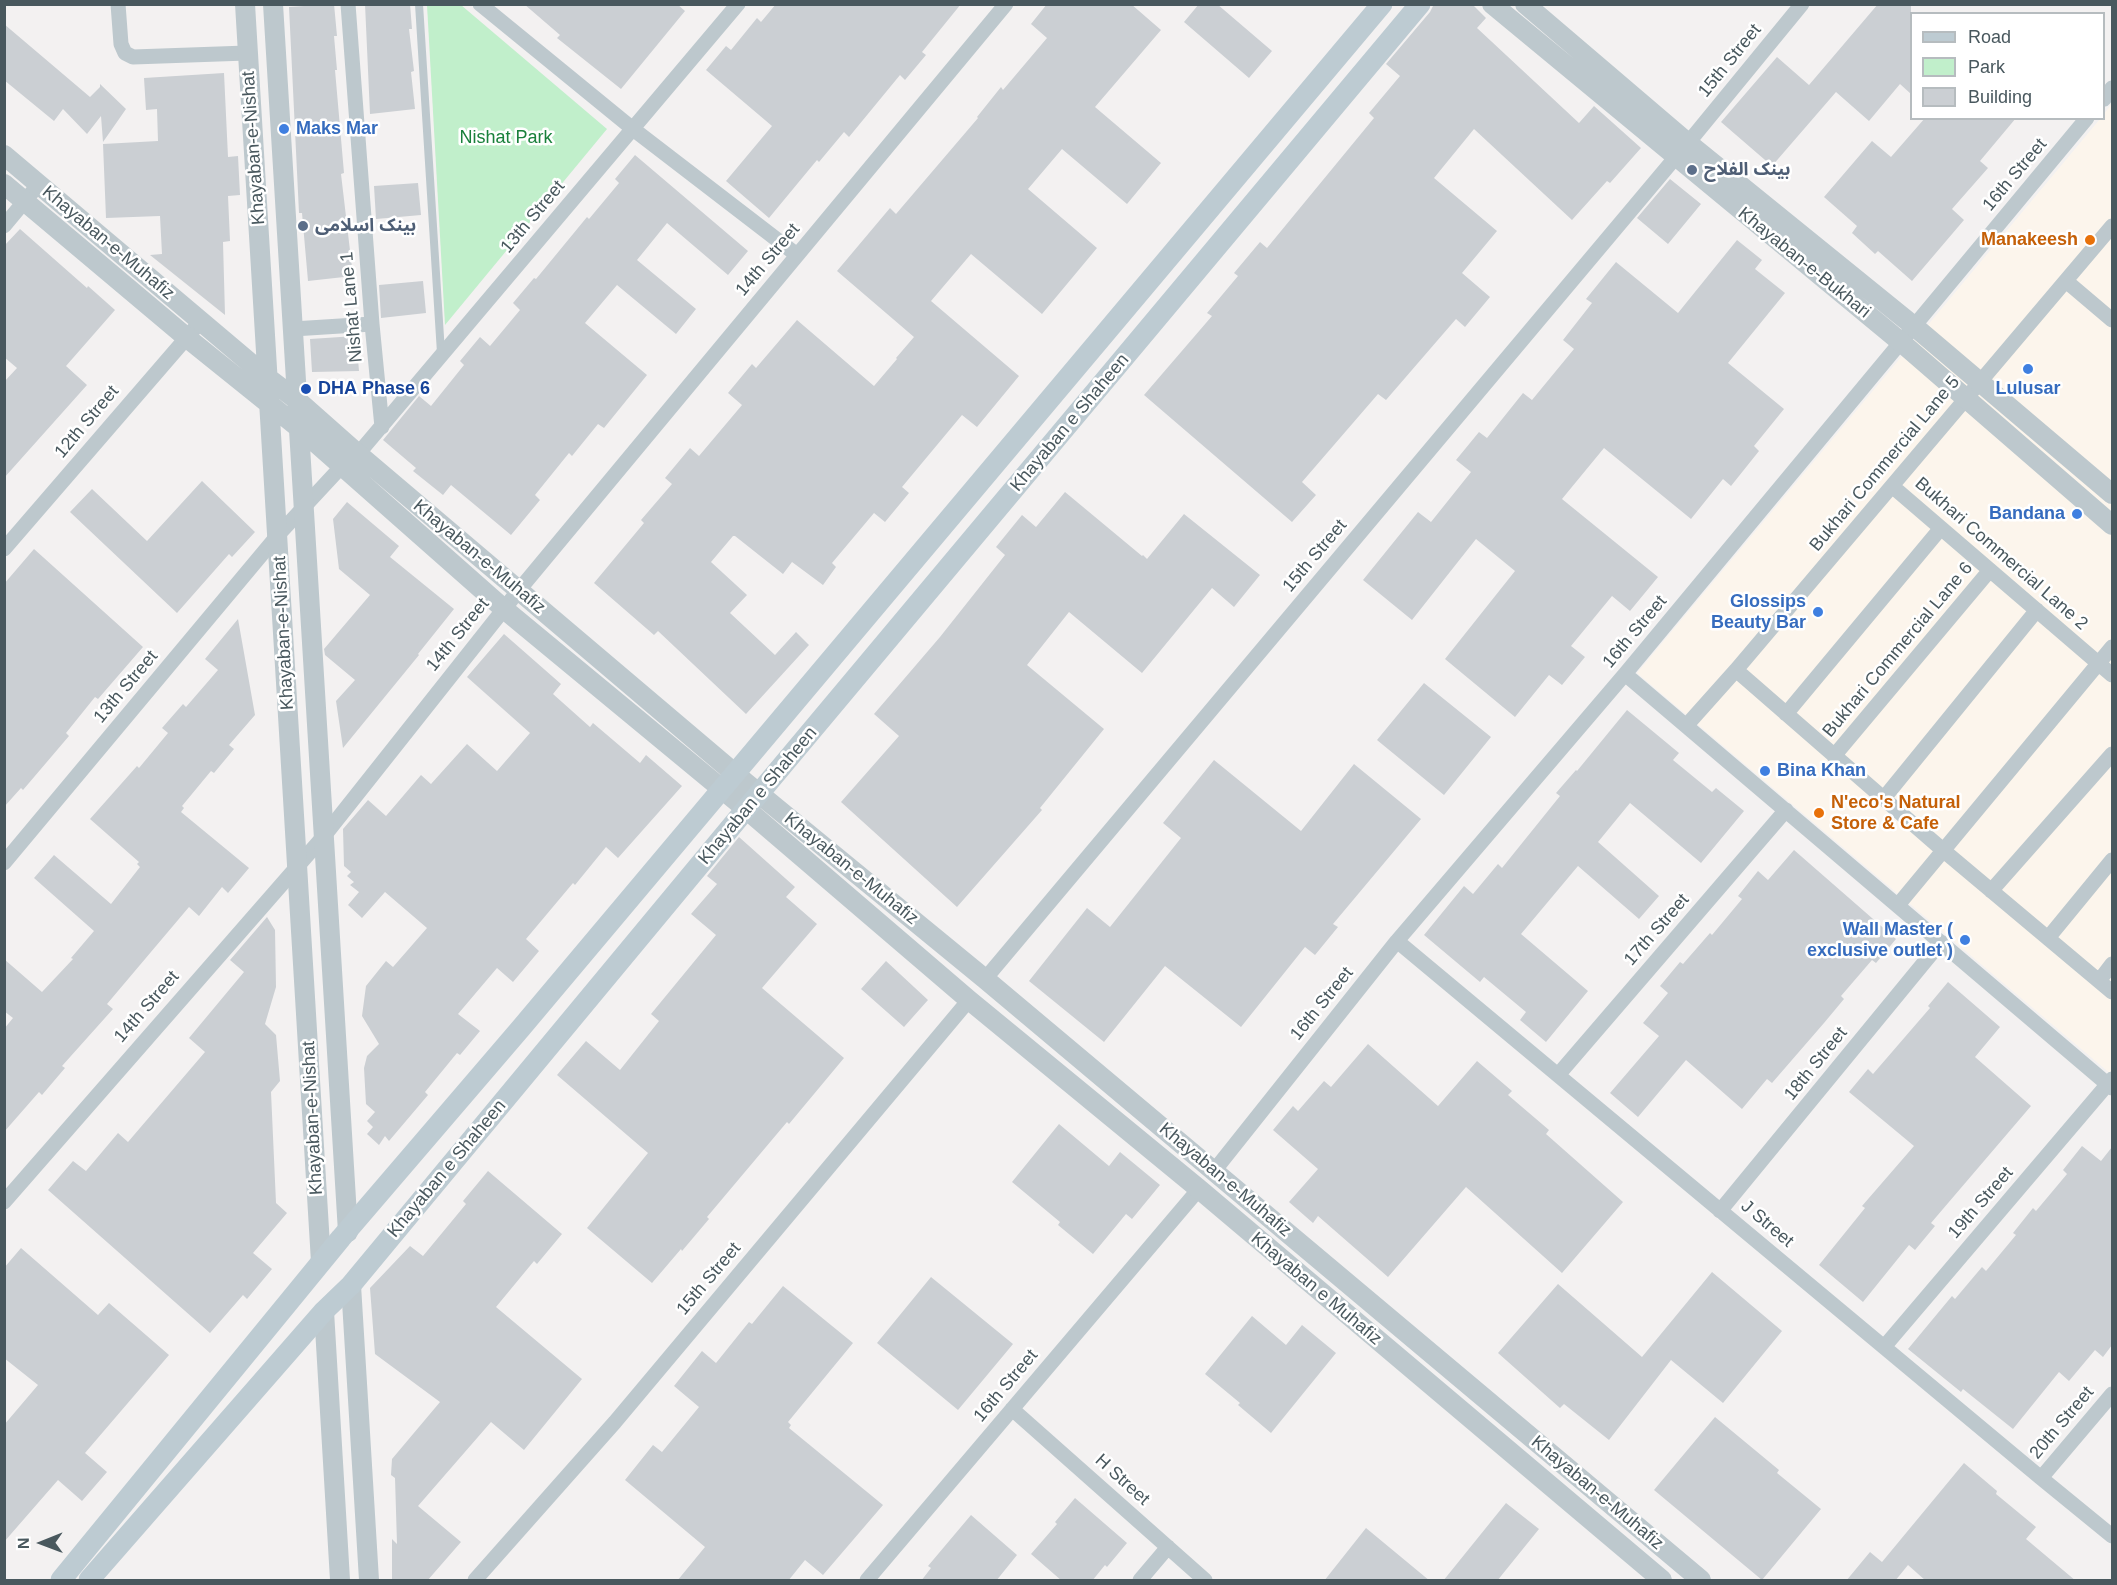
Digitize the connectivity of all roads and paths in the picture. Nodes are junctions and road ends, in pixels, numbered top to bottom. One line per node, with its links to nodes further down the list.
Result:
1 (118, 4): 14 (street)
2 (245, 4): 14 (street, Khayaban-e-Nishat)
3 (273, 4): 30 (street, Khayaban-e-Nishat)
4 (348, 4): 28 (street, Nishat Lane 1)
5 (419, 4): 33 (lane)
6 (480, 4): 16 (street)
7 (738, 4): 16 (street, 13th Street)
8 (1006, 4): 24 (street, 14th Street)
9 (1382, 4): 63 (main road, Khayaban e Shaheen)
10 (1420, 4): 65 (main road, Khayaban e Shaheen)
11 (1492, 4): 17 (street, Khayaban-e-Bukhari)
12 (1526, 4): 17 (street, Khayaban-e-Bukhari)
13 (1802, 4): 17 (street, 15th Street)
14 (247, 52): 34 (street, Khayaban-e-Nishat)
15 (2085, 120): 29 (street, 16th Street)
16 (633, 129): 24 (street); 33 (street, 13th Street)
17 (1681, 150): 29 (street, Khayaban-e-Bukhari); 32 (street, Khayaban-e-Bukhari); 78 (street, 15th Street)
18 (4, 155): 20 (street, Khayaban-e-Muhafiz)
19 (4, 184): 21 (street, Khayaban-e-Muhafiz)
20 (39, 184): 21 (street); 27 (street, Khayaban-e-Muhafiz)
21 (25, 202): 22 (street); 31 (street, Khayaban-e-Muhafiz)
22 (4, 226)
23 (2112, 226): 25 (street, Bukhari Commercial Lane 5)
24 (797, 255): 51 (street, 14th Street)
25 (2066, 281): 26 (street); 35 (street, Bukhari Commercial Lane 5)
26 (2112, 320)
27 (201, 321): 31 (street, 12th Street); 34 (street, Khayaban-e-Muhafiz)
28 (372, 324): 30 (street); 39 (street, Nishat Lane 1)
29 (1915, 327): 32 (street, 16th Street); 35 (street, Khayaban-e-Bukhari)
30 (293, 329): 37 (street, Khayaban-e-Nishat)
31 (186, 337): 38 (street, Khayaban-e-Muhafiz); 49 (street, 12th Street)
32 (1902, 343): 36 (street, Khayaban-e-Bukhari); 57 (street, 16th Street)
33 (441, 357): 39 (street, 13th Street)
34 (268, 378): 37 (street, Khayaban-e-Muhafiz); 38 (street, Khayaban-e-Nishat)
35 (1979, 382): 36 (street, Bukhari Commercial Lane 5); 44 (street, Khayaban-e-Bukhari)
36 (1966, 398): 43 (street, Bukhari Commercial Lane 5); 46 (street, Khayaban-e-Bukhari)
37 (297, 400): 40 (street, Khayaban-e-Nishat); 41 (street, Khayaban-e-Muhafiz)
38 (270, 406): 40 (street, Khayaban-e-Muhafiz); 48 (street, Khayaban-e-Nishat)
39 (382, 427): 41 (street, 13th Street)
40 (299, 428): 42 (street, Khayaban-e-Muhafiz); 45 (street, Khayaban-e-Nishat)
41 (358, 454): 51 (street, Khayaban-e-Muhafiz)
42 (342, 466): 45 (street, 13th Street); 52 (street, Khayaban-e-Muhafiz)
43 (1892, 486): 47 (street, Bukhari Commercial Lane 2); 56 (street, Bukhari Commercial Lane 5)
44 (2112, 494)
45 (303, 510): 48 (street, 13th Street); 67 (street, Khayaban-e-Nishat)
46 (2112, 525)
47 (1941, 528): 50 (street, Bukhari Commercial Lane 2); 59 (street)
48 (278, 536): 70 (street, 13th Street); 71 (street, Khayaban-e-Nishat)
49 (4, 549)
50 (1990, 570): 53 (street, Bukhari Commercial Lane 2); 62 (street, Bukhari Commercial Lane 6)
51 (519, 590): 52 (street, 14th Street); 63 (street, Khayaban-e-Muhafiz)
52 (504, 609): 63 (street, Khayaban-e-Muhafiz); 67 (street, 14th Street)
53 (2037, 610): 55 (street, Bukhari Commercial Lane 2); 64 (street)
54 (2112, 647): 55 (street)
55 (2099, 663): 58 (street, Bukhari Commercial Lane 2); 68 (street)
56 (1736, 670): 59 (street); 60 (street, Bukhari Commercial Lane 5)
57 (1625, 675): 60 (street); 75 (street, 16th Street)
58 (2112, 675)
59 (1786, 714): 62 (street)
60 (1686, 726): 66 (street)
61 (2112, 754): 72 (street)
62 (1834, 756): 64 (street)
63 (728, 781): 65 (street, Khayaban-e-Muhafiz); 90 (main road, Khayaban e Shaheen)
64 (1884, 798): 68 (street)
65 (753, 801): 78 (street, Khayaban-e-Muhafiz); 81 (street, Khayaban-e-Muhafiz); 93 (main road, Khayaban e Shaheen)
66 (1786, 810): 73 (street); 82 (street, 17th Street)
67 (324, 836): 71 (street, 14th Street); 90 (street, Khayaban-e-Nishat)
68 (1944, 851): 72 (street); 73 (street)
69 (2112, 861): 74 (street)
70 (4, 863)
71 (297, 864): 88 (street, 14th Street); 91 (street, Khayaban-e-Nishat)
72 (1991, 891): 74 (street)
73 (1898, 905): 76 (street)
74 (2048, 938): 79 (street)
75 (1397, 941): 82 (street, J Street); 86 (street, 16th Street)
76 (1941, 942): 84 (street); 89 (street, 18th Street)
77 (2112, 964): 79 (street)
78 (985, 979): 83 (street, Khayaban-e-Muhafiz)
79 (2099, 981): 80 (street)
80 (2112, 992)
81 (969, 1000): 85 (street, Khayaban e Muhafiz); 106 (street, 15th Street)
82 (1558, 1076): 89 (street, J Street)
83 (1105, 1080): 85 (street); 86 (street, Khayaban-e-Muhafiz)
84 (2111, 1084): 96 (street, 19th Street)
85 (1090, 1099): 87 (street, Khayaban e Muhafiz)
86 (1214, 1171): 92 (street, Khayaban-e-Muhafiz)
87 (1199, 1190): 94 (street, Khayaban e Muhafiz); 98 (street, 16th Street)
88 (4, 1202)
89 (1720, 1210): 96 (street, J Street)
90 (348, 1232): 91 (main road, Khayaban e Shaheen)
91 (321, 1262): 102 (main road, Khayaban e Shaheen)
92 (1336, 1274): 94 (street); 111 (street, Khayaban-e-Muhafiz)
93 (351, 1285): 95 (main road, Khayaban e Shaheen); 105 (street)
94 (1320, 1292): 110 (street, Khayaban e Muhafiz)
95 (324, 1311): 103 (main road, Khayaban e Shaheen); 104 (street)
96 (1884, 1347): 99 (street, J Street)
97 (2112, 1394): 99 (street, 20th Street)
98 (1012, 1409): 101 (street, H Street); 107 (street, 16th Street)
99 (2041, 1478): 100 (street, J Street)
100 (2112, 1536)
101 (1168, 1547): 108 (street); 109 (street, H Street)
102 (61, 1581)
103 (89, 1581)
104 (340, 1581)
105 (369, 1581)
106 (475, 1581)
107 (867, 1581)
108 (1140, 1581)
109 (1205, 1581)
110 (1662, 1581)
111 (1701, 1581)

